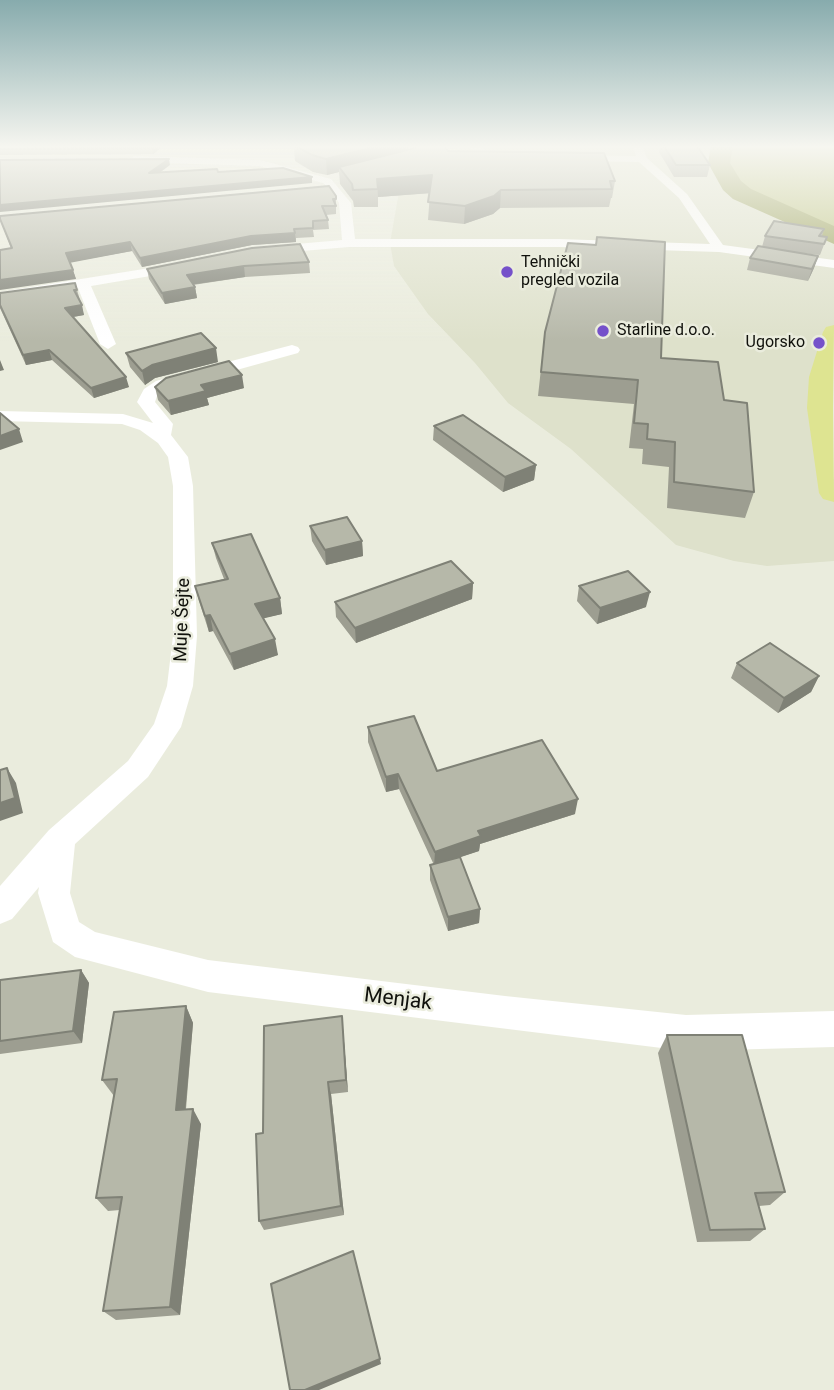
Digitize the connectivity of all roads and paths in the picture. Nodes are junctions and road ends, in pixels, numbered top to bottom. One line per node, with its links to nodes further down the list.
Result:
1 (346, 211): 3 (street)
2 (693, 211): 4 (street)
3 (349, 243): 4 (street); 5 (street)
4 (719, 248): 7 (street)
5 (253, 252)
6 (195, 264): 8 (street)
7 (834, 264)
8 (84, 285): 9 (street); 11 (street)
9 (0, 296)
10 (834, 332): 15 (main road)
11 (108, 344)
12 (292, 350): 14 (street)
13 (0, 416): 14 (street, Muje Šejte)
14 (161, 437): 16 (street, Muje Šejte)
15 (834, 493)
16 (60, 839): 17 (street, Muje Šejte); 18 (street, Menjak)
17 (0, 909)
18 (834, 1029)

